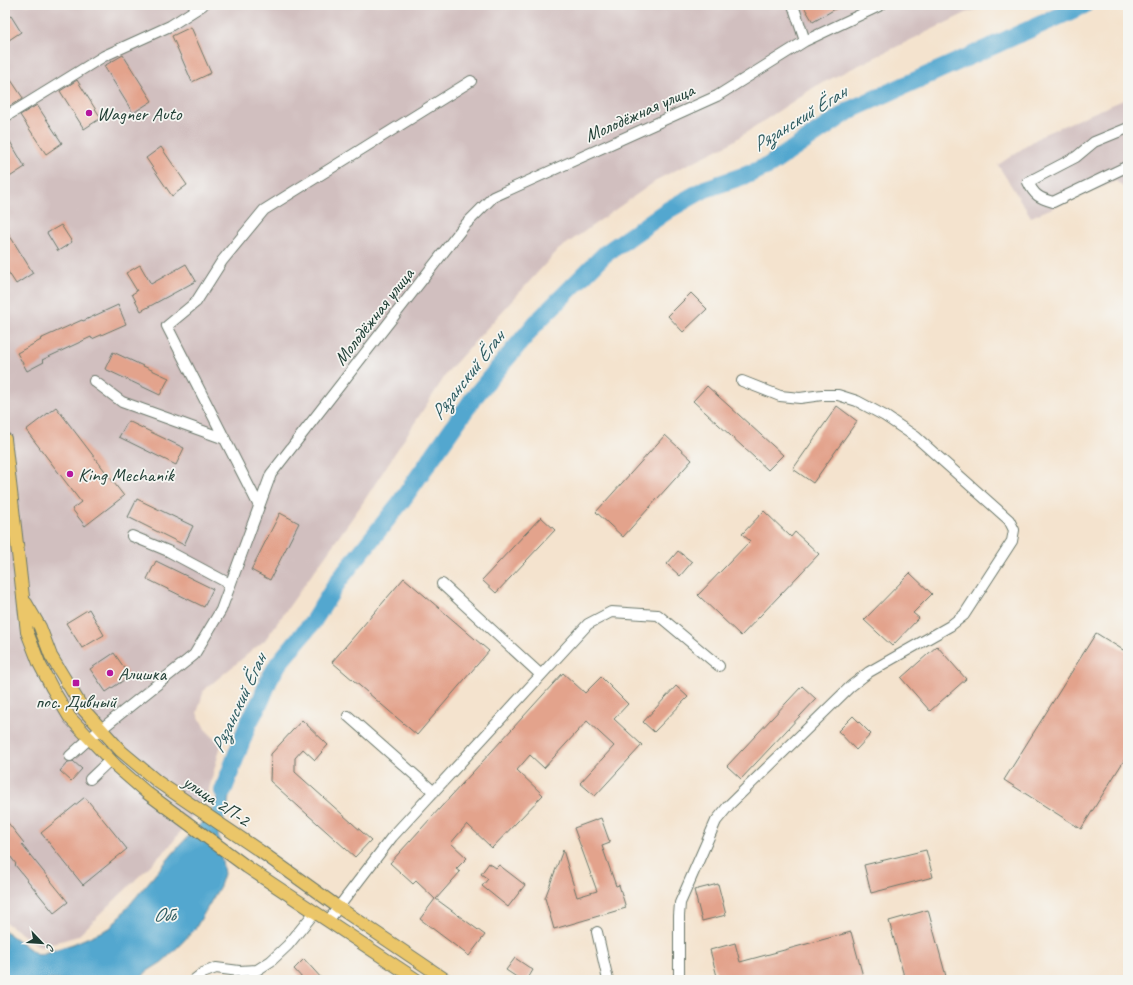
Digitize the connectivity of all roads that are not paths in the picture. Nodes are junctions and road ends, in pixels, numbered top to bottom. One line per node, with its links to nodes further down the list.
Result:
1 (203, 5): 6 (street)
2 (793, 5): 4 (street)
3 (881, 5): 4 (street, Молодёжная улица)
4 (805, 41): 13 (street, Молодёжная улица)
5 (471, 81): 12 (street)
6 (5, 117)
7 (1128, 128): 8 (street)
8 (1126, 169)
9 (94, 381): 12 (street)
10 (742, 381): 35 (street)
11 (5, 439): 17 (main road, улица 2П-2)
12 (225, 439): 13 (street)
13 (259, 506): 15 (street, Молодёжная улица)
14 (132, 536): 15 (street)
15 (230, 584): 21 (street, Молодёжная улица)
16 (442, 584): 19 (street)
17 (24, 598): 21 (main road, улица 2П-2); 22 (main road, улица 2П-2)
18 (719, 666): 19 (street)
19 (541, 675): 26 (street)
20 (348, 716): 26 (street)
21 (102, 730): 22 (street, Молодёжная улица); 27 (main road, улица 2П-2)
22 (90, 738): 23 (street, Молодёжная улица); 24 (main road, улица 2П-2)
23 (70, 756)
24 (110, 760): 25 (street); 28 (main road, улица 2П-2)
25 (90, 779)
26 (434, 792): 27 (street)
27 (338, 907): 29 (street); 33 (main road, улица 2П-2)
28 (315, 912): 29 (main road, улица 2П-2); 31 (street)
29 (328, 921): 32 (main road, улица 2П-2)
30 (597, 932): 34 (street)
31 (194, 980)
32 (417, 980)
33 (446, 980)
34 (608, 980)
35 (679, 980)

